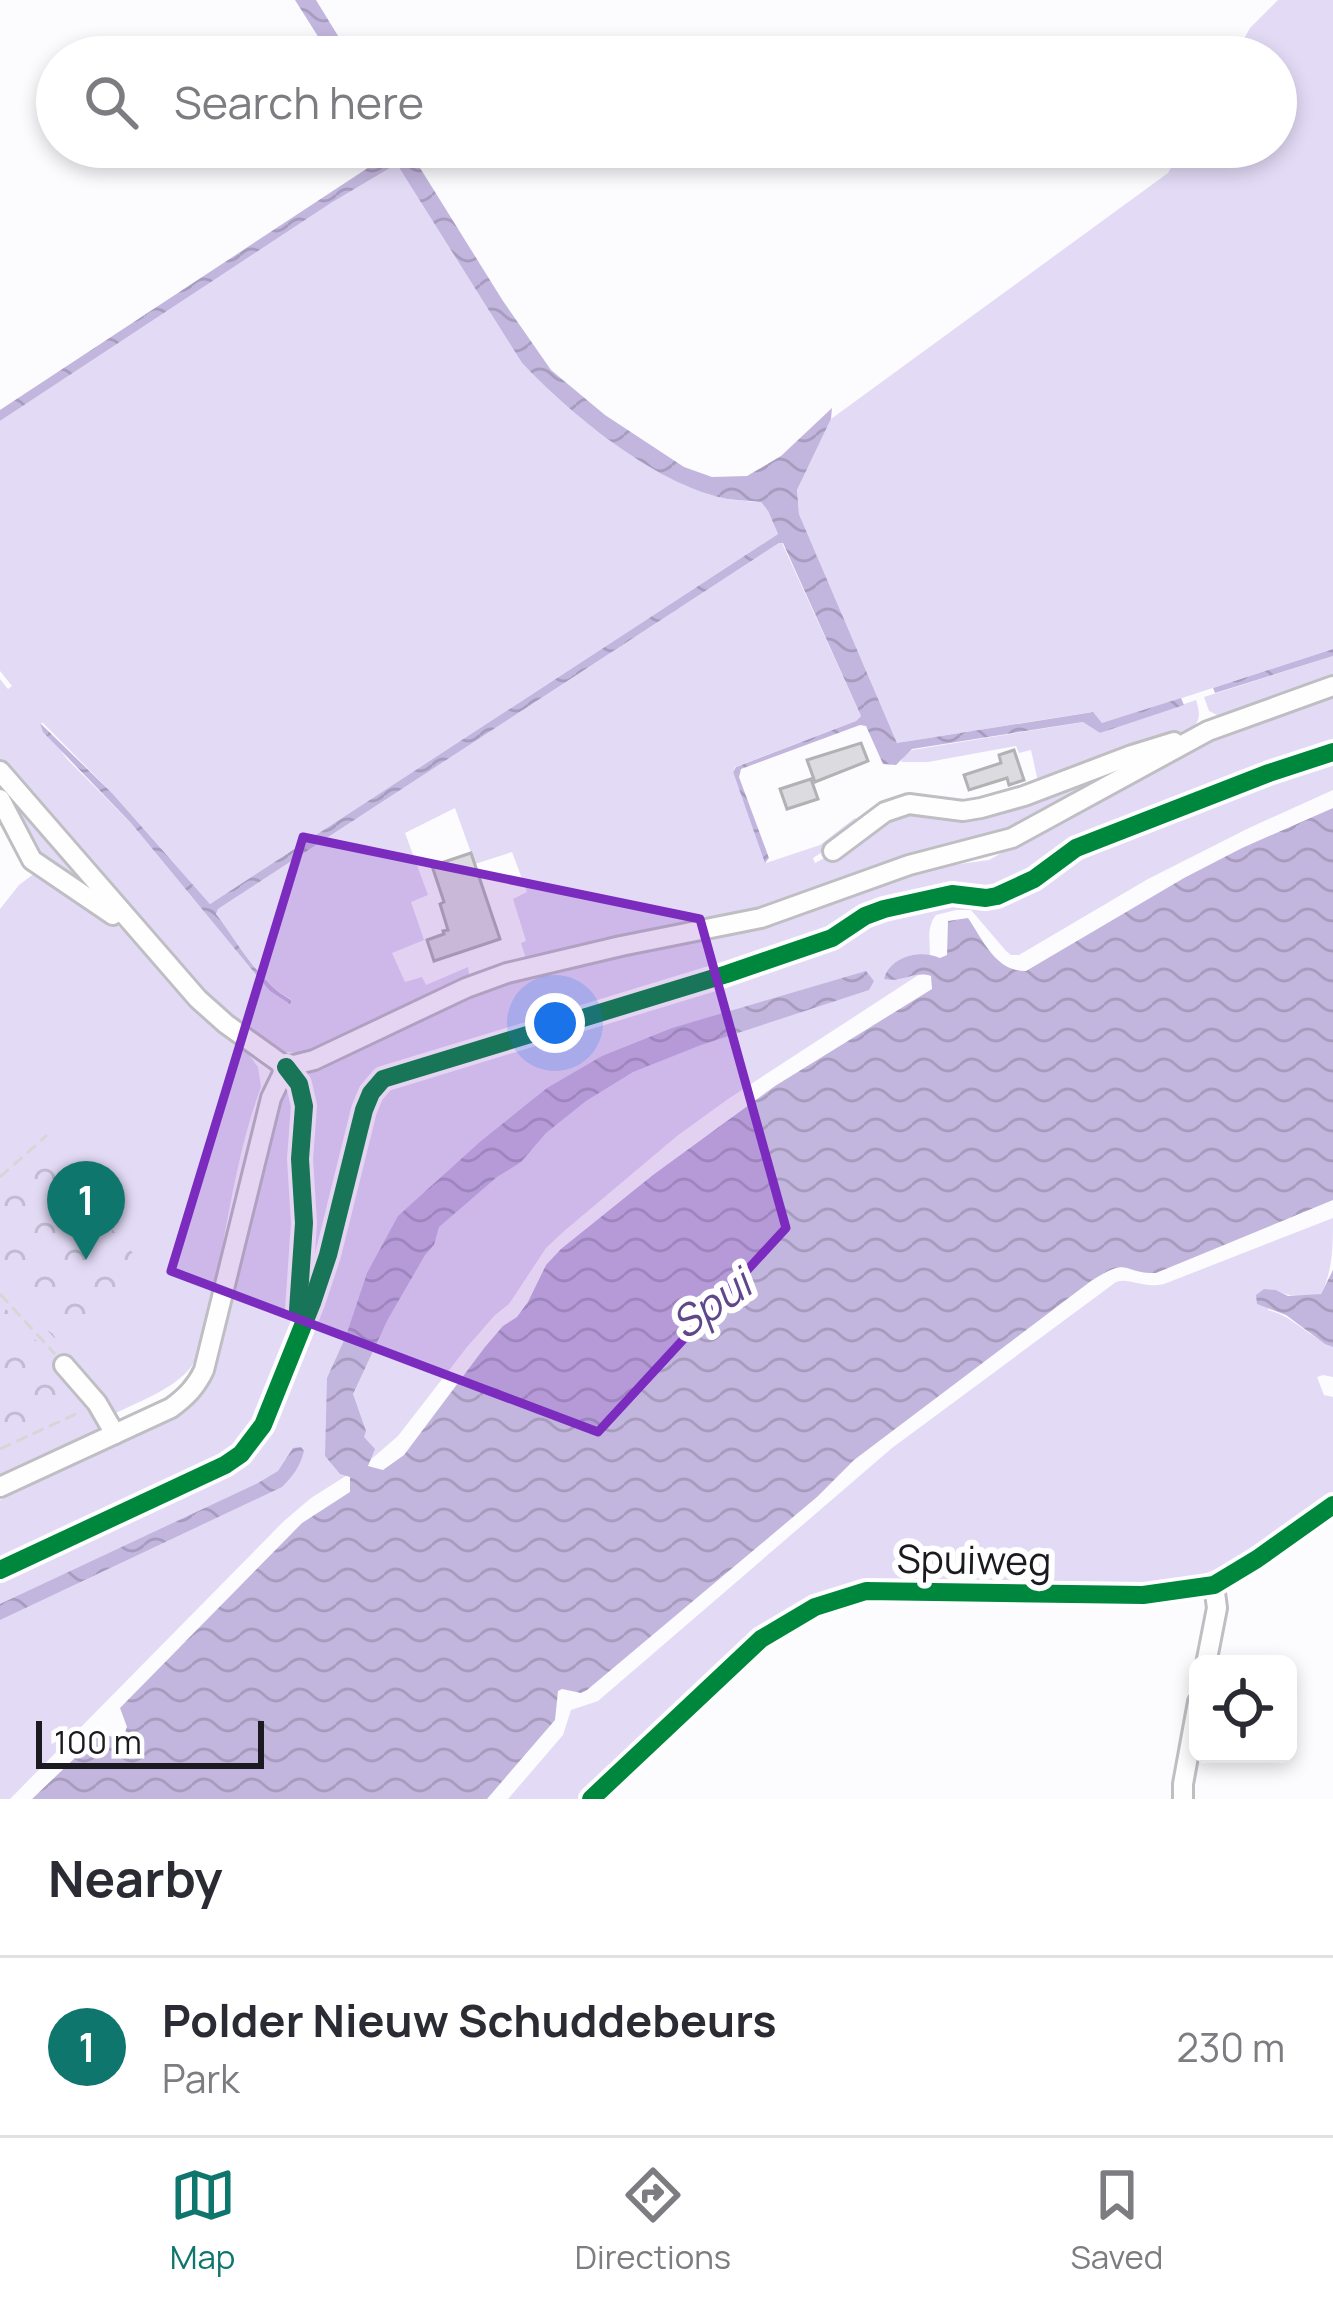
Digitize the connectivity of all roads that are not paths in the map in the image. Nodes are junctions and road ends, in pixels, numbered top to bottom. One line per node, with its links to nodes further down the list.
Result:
1 (1333, 686): 2 (street)
2 (1208, 731): 5 (street); 7 (street)
3 (0, 772): 6 (street)
4 (0, 799): 6 (street)
5 (833, 851)
6 (137, 931): 7 (street)
7 (286, 1066): 9 (street)
8 (64, 1365): 9 (street)
9 (115, 1434): 10 (street)
10 (0, 1487)
11 (1333, 1504): 12 (street, Spuiweg)
12 (1214, 1585): 13 (street); 15 (street, Spuiweg)
13 (1207, 1655)
14 (1189, 1751): 16 (street)
15 (591, 1799)
16 (1183, 1799)

